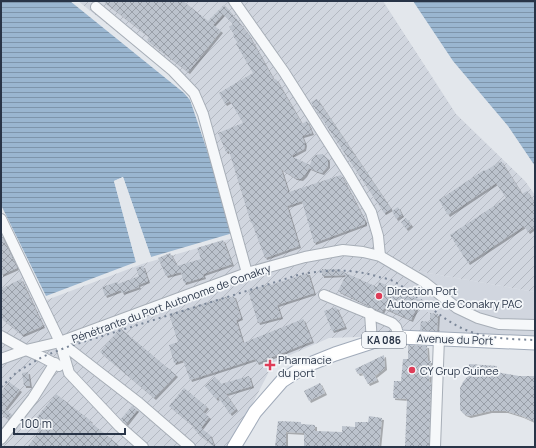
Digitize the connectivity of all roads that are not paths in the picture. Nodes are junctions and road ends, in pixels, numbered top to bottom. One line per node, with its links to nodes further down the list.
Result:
1 (234, 1): 4 (street)
2 (96, 7): 5 (street)
3 (1, 218): 12 (street)
4 (380, 256): 5 (street, Pénétrante du Port Autonome de Conakry); 8 (street, Pénétrante du Port Autonome de Conakry)
5 (247, 273): 12 (street, Pénétrante du Port Autonome de Conakry)
6 (324, 295): 7 (street)
7 (370, 313): 10 (street); 13 (street)
8 (535, 325)
9 (1, 336): 15 (street)
10 (398, 337): 11 (main road, Avenue du Port / KA 086); 13 (main road, Avenue du Port / KA 086)
11 (439, 338): 14 (main road, Avenue du Port / KA 086); 25 (street)
12 (60, 342): 15 (street, Pénétrante du Port Autonome de Conakry); 18 (street); 22 (street)
13 (372, 342): 19 (main road, Avenue du Port / KA 086)
14 (535, 343)
15 (26, 350): 16 (street, Pénétrante du Port Autonome de Conakry); 17 (street)
16 (1, 359)
17 (55, 363): 18 (street); 20 (street)
18 (69, 373): 21 (street)
19 (255, 412): 23 (main road, Avenue du Port / KA 086); 24 (main road, Avenue du Port / KA 086)
20 (1, 439)
21 (143, 447)
22 (190, 447)
23 (234, 447)
24 (242, 447)
25 (435, 447)

